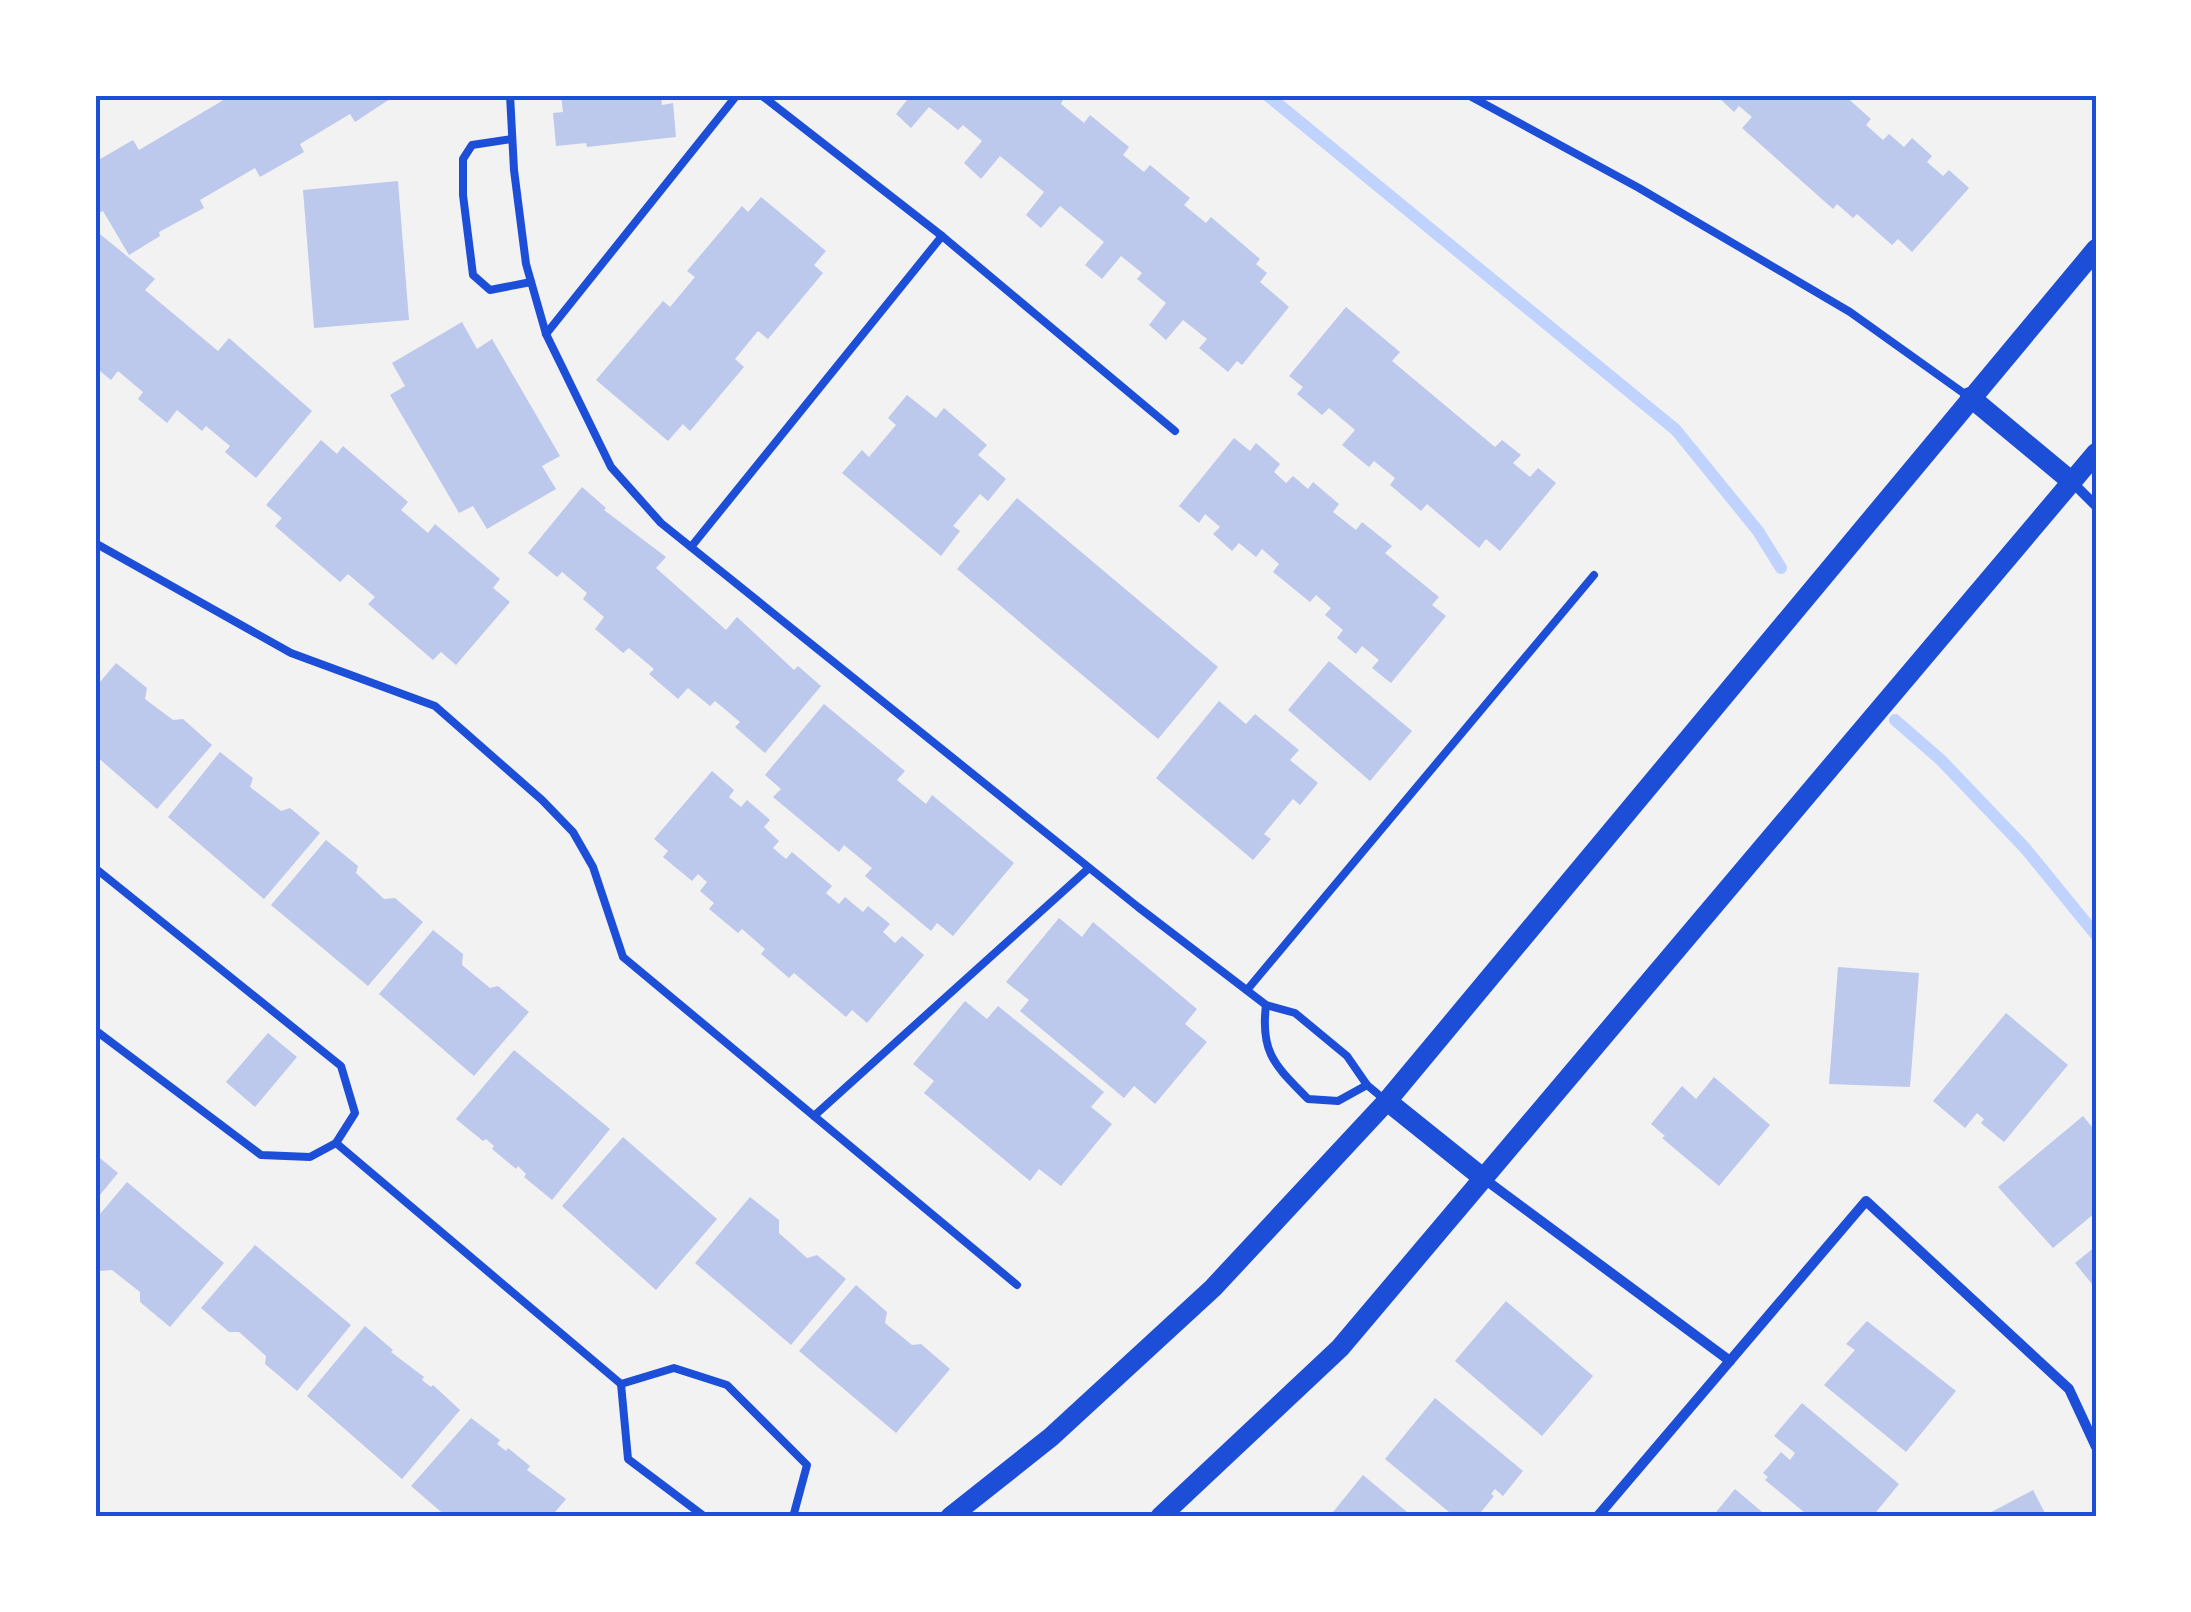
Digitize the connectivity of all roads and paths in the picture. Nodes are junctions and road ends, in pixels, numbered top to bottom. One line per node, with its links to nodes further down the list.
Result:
1 (510, 95): 5 (lane)
2 (736, 95): 9 (lane)
3 (761, 95): 6 (lane)
4 (1468, 95): 10 (lane)
5 (512, 139): 8 (lane); 8 (lane)
6 (942, 236): 11 (lane); 16 (lane)
7 (2096, 249): 10 (main road)
8 (531, 282): 9 (lane)
9 (546, 334): 16 (lane)
10 (1970, 397): 13 (main road); 24 (main road)
11 (1175, 431)
12 (2096, 453): 13 (main road)
13 (2072, 481): 14 (street); 27 (main road)
14 (2096, 506)
15 (95, 543): 25 (lane)
16 (691, 547): 19 (lane)
17 (1594, 575): 20 (lane)
18 (95, 868): 26 (lane)
19 (1089, 868): 20 (lane); 25 (lane)
20 (1247, 990): 21 (lane)
21 (1266, 1005): 23 (lane); 23 (lane)
22 (95, 1030): 26 (lane)
23 (1367, 1085): 24 (lane)
24 (1386, 1101): 27 (main road); 34 (main road)
25 (814, 1116): 28 (lane)
26 (336, 1143): 30 (lane)
27 (1483, 1178): 29 (street); 35 (main road)
28 (1018, 1285)
29 (1730, 1361): 31 (street); 36 (street)
30 (622, 1384): 32 (lane); 33 (lane)
31 (2096, 1447)
32 (706, 1517)
33 (793, 1517)
34 (950, 1517)
35 (1160, 1517)
36 (1597, 1517)

